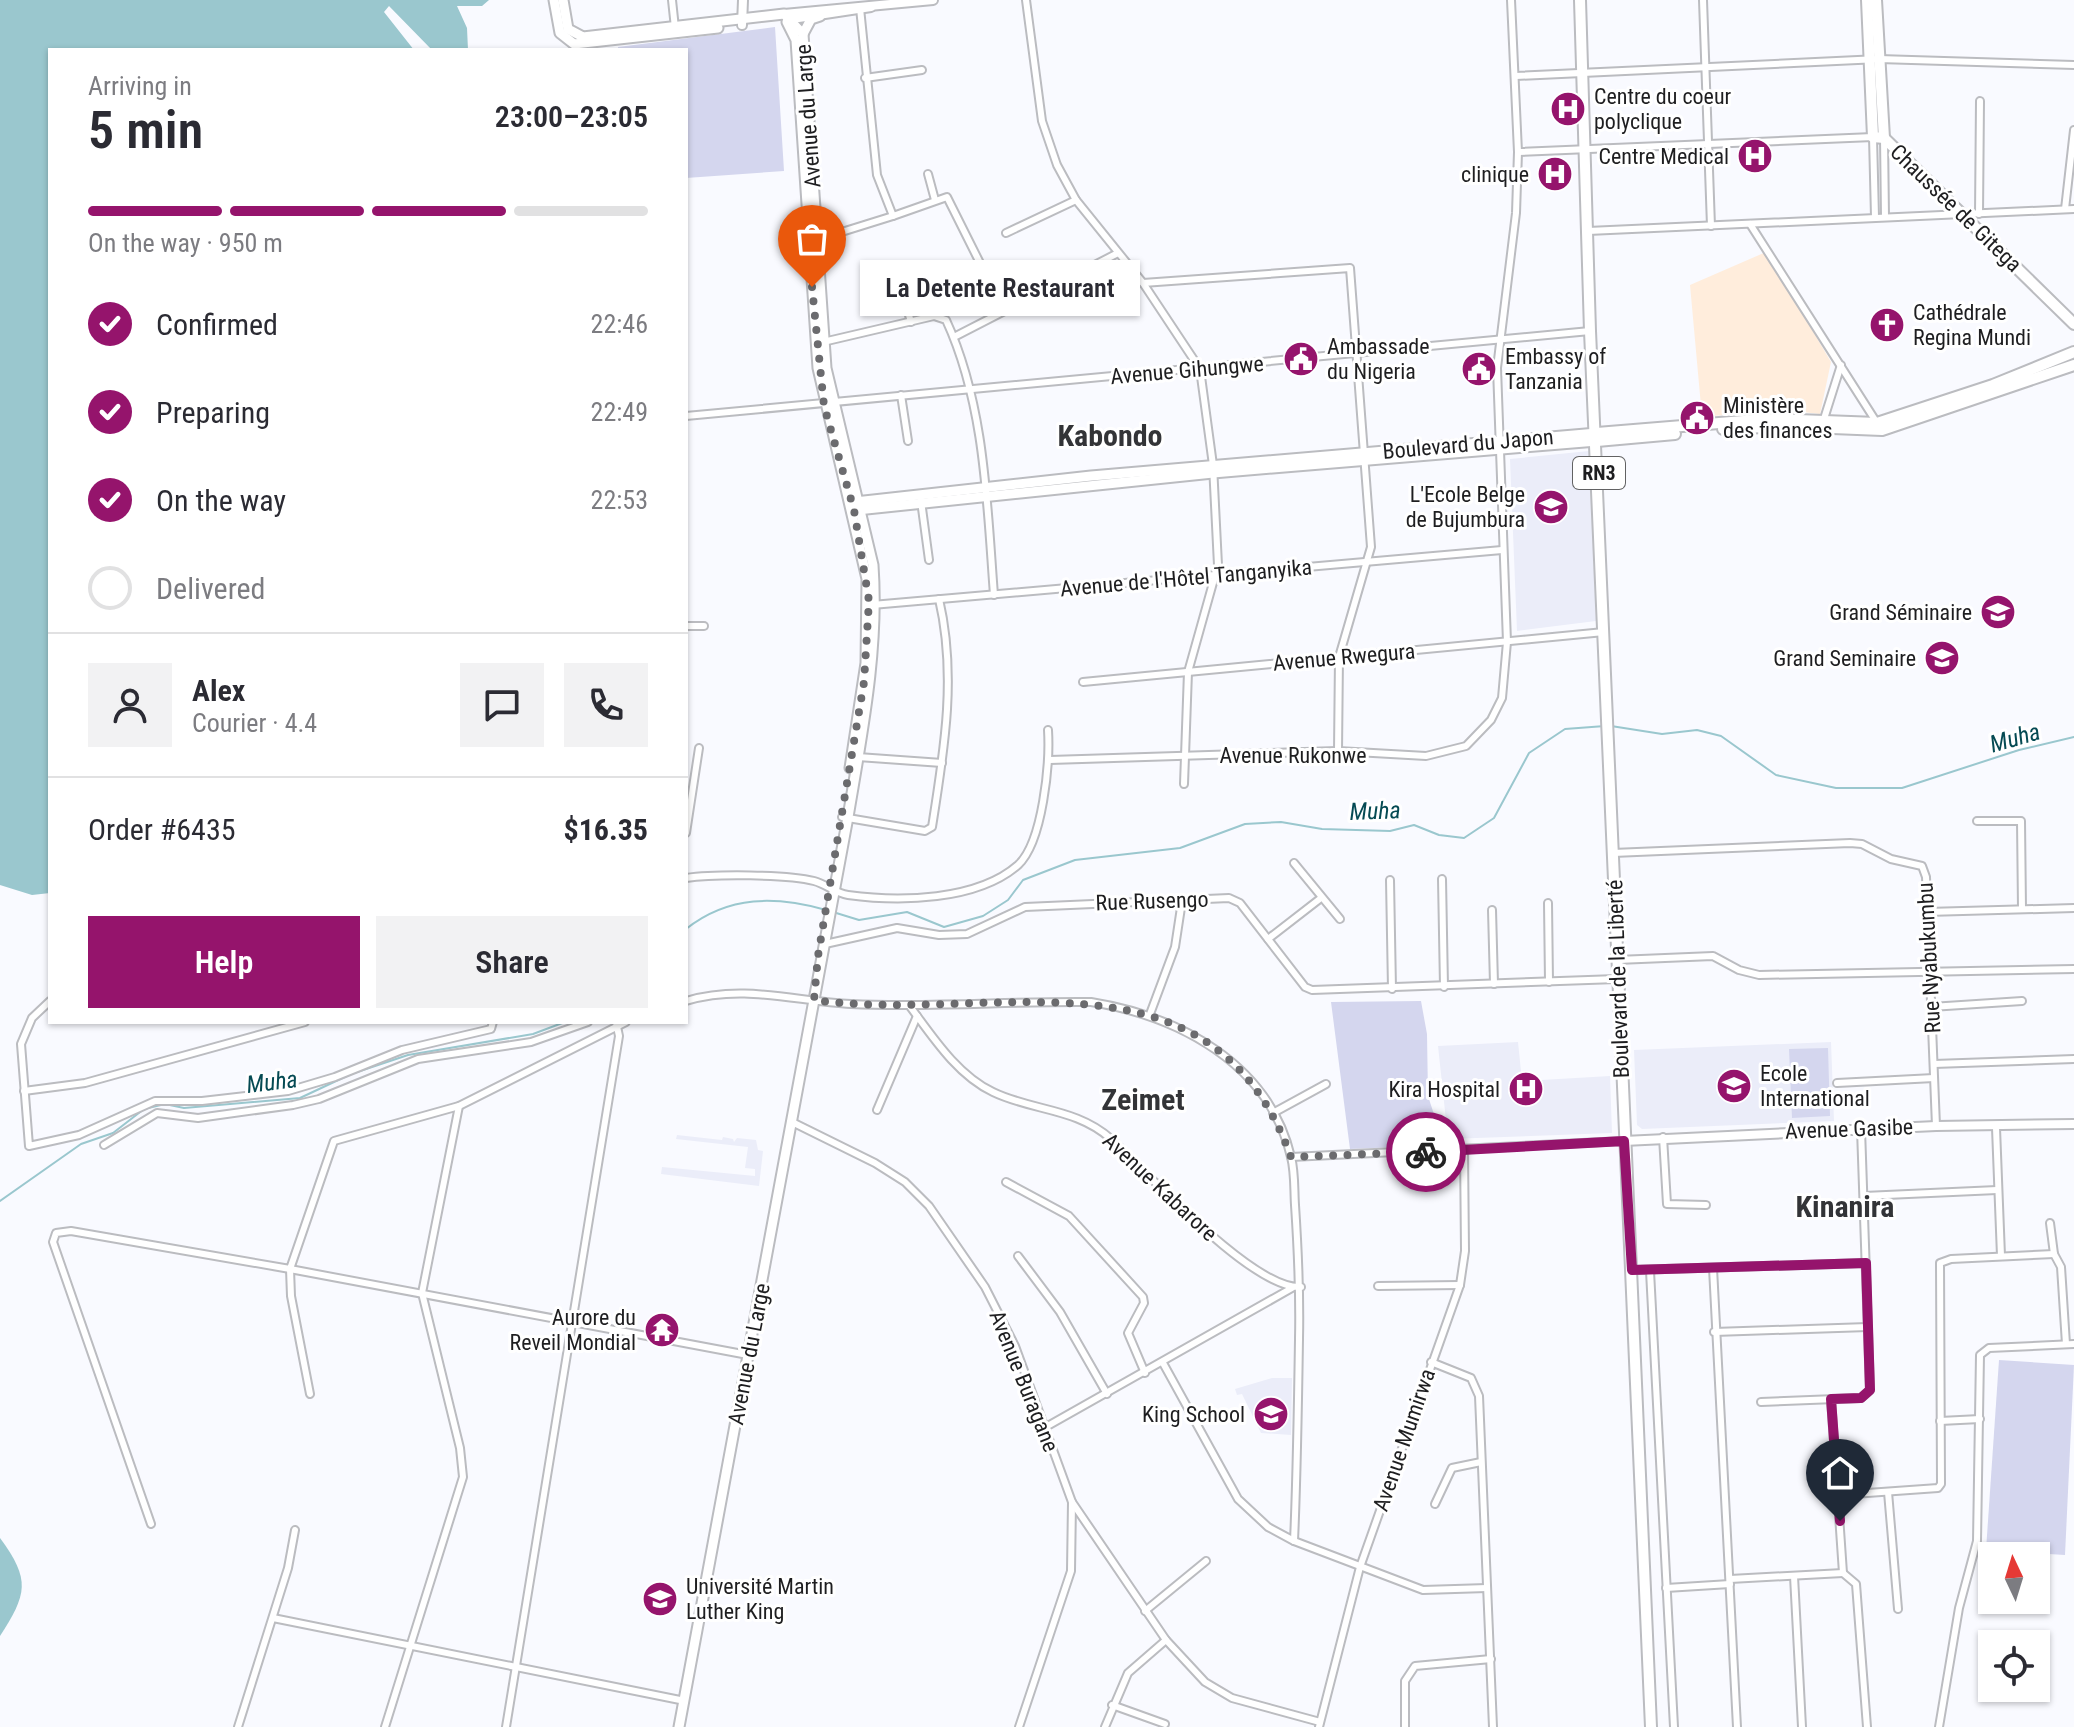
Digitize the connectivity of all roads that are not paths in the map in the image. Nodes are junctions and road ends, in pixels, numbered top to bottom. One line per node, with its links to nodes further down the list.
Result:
1 (554, 0): 18 (main road)
2 (563, 0): 18 (main road)
3 (672, 0): 16 (street)
4 (743, 0): 15 (street)
5 (933, 0): 12 (street)
6 (1026, 0): 35 (street)
7 (1511, 0): 25 (street, Avenue Rukonwe)
8 (1580, 0): 24 (main road, RN3)
9 (1703, 0): 21 (street)
10 (1867, 0): 19 (main road)
11 (1876, 0): 19 (main road)
12 (860, 9): 13 (street); 14 (street); 26 (street)
13 (820, 16): 14 (street); 17 (main road)
14 (785, 17): 15 (main road); 17 (main road, Avenue du Large); 22 (main road, Avenue du Large)
15 (742, 22): 16 (main road)
16 (675, 30): 18 (main road)
17 (803, 34): 22 (main road, Avenue du Large)
18 (570, 41)
19 (1875, 59): 20 (street); 21 (street); 29 (main road)
20 (2074, 65)
21 (1706, 67): 24 (street); 30 (street)
22 (802, 68): 47 (main road, Avenue du Large)
23 (922, 70): 26 (street)
24 (1584, 72): 25 (street); 31 (main road, RN3)
25 (1516, 76): 32 (street, Avenue Rukonwe)
26 (865, 78): 40 (street)
27 (1980, 101): 39 (street)
28 (2074, 130): 36 (street)
29 (1878, 138): 30 (street); 38 (main road, Chaussée de Gitega); 41 (street); 42 (street)
30 (1708, 146): 31 (street); 44 (street)
31 (1586, 151): 32 (street); 45 (main road, RN3)
32 (1518, 152): 58 (street, Avenue Rukonwe)
33 (928, 174): 34 (street)
34 (935, 200): 40 (street); 51 (street)
35 (1076, 200): 46 (street); 48 (street)
36 (2065, 209): 37 (street); 39 (street)
37 (2074, 209)
38 (1963, 214): 39 (street); 42 (street); 52 (main road, Chaussée de Gitega)
39 (1979, 214)
40 (893, 216): 47 (street)
41 (1875, 217): 42 (street); 43 (street)
42 (1885, 217)
43 (1750, 224): 44 (street); 62 (street)
44 (1711, 226): 45 (street)
45 (1588, 231): 56 (main road, Boulevard de la Liberté / RN3)
46 (1006, 233)
47 (812, 241): 59 (main road, Avenue du Large)
48 (1118, 253): 50 (street); 57 (street)
49 (896, 270): 54 (street)
50 (1143, 283): 61 (street); 64 (street)
51 (996, 295)
52 (2063, 311): 53 (main road, Chaussée de Gitega); 55 (main road, Chaussée de Gitega)
53 (2074, 316)
54 (911, 322): 57 (street); 59 (street)
55 (2074, 324)
56 (1590, 331): 58 (street, Avenue Gihungwe); 72 (main road, Boulevard de la Liberté / RN3)
57 (954, 337): 65 (street)
58 (1499, 340): 61 (street, Avenue Gihungwe); 74 (street, Avenue Rukonwe)
59 (819, 342): 68 (main road, Avenue du Large)
60 (2074, 352): 66 (main road, Boulevard du Japon)
61 (1357, 354): 64 (street, Avenue Gihungwe); 75 (street)
62 (1841, 365): 70 (street); 71 (street)
63 (2074, 365): 66 (main road, Boulevard du Japon)
64 (1200, 369): 65 (street, Avenue Gihungwe); 76 (street)
65 (969, 388): 67 (street, Avenue Gihungwe); 77 (street)
66 (1994, 389): 71 (main road, Boulevard du Japon)
67 (901, 395): 68 (street, Avenue Gihungwe); 73 (street)
68 (828, 405): 69 (street, Avenue Gihungwe); 79 (main road, Avenue du Large)
69 (688, 416)
70 (1822, 426): 71 (main road, Boulevard du Japon); 72 (main road, Boulevard du Japon)
71 (1880, 426)
72 (1597, 437): 74 (main road, Boulevard du Japon); 89 (main road, Boulevard de la Liberté / RN3)
73 (908, 441)
74 (1498, 445): 75 (main road, Boulevard du Japon); 80 (street, Avenue Rukonwe)
75 (1363, 457): 76 (main road, Boulevard du Japon); 82 (street)
76 (1213, 469): 77 (main road, Boulevard du Japon); 83 (street)
77 (986, 491): 78 (main road, Boulevard du Japon); 84 (street)
78 (921, 498): 79 (main road, Boulevard du Japon); 81 (street)
79 (856, 506): 86 (main road, Avenue du Large)
80 (1502, 550): 82 (street, Avenue de l'Hôtel Tanganyika); 90 (street, Avenue Rukonwe)
81 (929, 560)
82 (1368, 562): 83 (street, Avenue de l'Hôtel Tanganyika); 91 (street)
83 (1217, 575): 84 (street, Avenue de l'Hôtel Tanganyika); 92 (street)
84 (994, 595): 85 (street, Avenue de l'Hôtel Tanganyika)
85 (939, 599): 86 (street, Avenue de l'Hôtel Tanganyika); 100 (street)
86 (872, 605): 97 (main road, Avenue du Large)
87 (688, 626): 88 (street)
88 (704, 626)
89 (1604, 632): 90 (street, Avenue Rwegura); 105 (main road, Boulevard de la Liberté / RN3)
90 (1507, 642): 91 (street, Avenue Rwegura); 96 (street, Avenue Rukonwe)
91 (1339, 657): 92 (street, Avenue Rwegura); 96 (street)
92 (1188, 672): 93 (street, Avenue Rwegura); 98 (street)
93 (1083, 682)
94 (1048, 730): 99 (street)
95 (699, 748): 103 (street)
96 (1338, 751): 98 (street, Avenue Rukonwe)
97 (855, 756): 100 (street); 102 (main road, Avenue du Large)
98 (1185, 756): 99 (street, Avenue Rukonwe); 101 (street)
99 (1050, 760): 110 (street)
100 (942, 763): 102 (street)
101 (1184, 784)
102 (845, 817): 110 (main road, Avenue du Large)
103 (688, 820)
104 (1977, 821): 115 (street)
105 (1613, 853): 117 (street, Rue Nyabukumbu); 122 (main road, Boulevard de la Liberté / RN3)
106 (1294, 863): 111 (street)
107 (688, 878): 110 (street)
108 (1442, 879): 129 (street)
109 (1390, 880): 130 (street)
110 (832, 890): 119 (main road, Avenue du Large)
111 (1321, 898): 118 (street); 120 (street)
112 (1182, 901): 120 (street, Rue Rusengo); 121 (street, Rue Rusengo); 137 (street)
113 (1548, 903): 127 (street)
114 (2074, 908): 115 (street)
115 (2022, 909): 117 (street)
116 (1492, 910): 128 (street)
117 (1927, 912): 124 (street, Rue Nyabukumbu)
118 (1340, 919)
119 (827, 921): 121 (main road, Avenue du Large); 126 (main road, Avenue du Large)
120 (1268, 939): 130 (street, Rue Rusengo)
121 (825, 944): 126 (main road, Avenue du Large)
122 (1617, 960): 124 (street); 125 (main road, Boulevard de la Liberté / RN3)
123 (2074, 969): 124 (street)
124 (1929, 973): 136 (street, Rue Nyabukumbu)
125 (1617, 979): 127 (street, Rue Rusengo); 159 (main road, Boulevard de la Liberté / RN3)
126 (817, 981): 131 (main road, Avenue du Large)
127 (1549, 982): 128 (street, Rue Rusengo)
128 (1494, 984): 129 (street, Rue Rusengo)
129 (1444, 987): 130 (street, Rue Rusengo)
130 (1392, 989)
131 (814, 1000): 132 (street); 135 (street); 153 (main road, Avenue du Large)
132 (688, 1001)
133 (2022, 1001): 136 (street)
134 (48, 1003): 149 (street)
135 (909, 1005): 137 (street); 138 (street, Avenue Kabarore)
136 (1931, 1007): 145 (street, Rue Nyabukumbu)
137 (1150, 1014): 152 (street)
138 (917, 1016): 151 (street); 178 (street, Avenue Kabarore)
139 (298, 1024): 149 (street)
140 (492, 1024): 149 (street)
141 (582, 1024): 160 (street)
142 (618, 1024): 150 (street)
143 (620, 1024): 180 (street)
144 (2074, 1059): 145 (street)
145 (1934, 1064): 146 (street, Rue Nyabukumbu)
146 (1934, 1078): 147 (street); 155 (street, Rue Nyabukumbu)
147 (1837, 1083)
148 (1326, 1084): 152 (street)
149 (24, 1091)
150 (459, 1106): 173 (street); 179 (street)
151 (877, 1110)
152 (1273, 1113): 162 (street)
153 (792, 1122): 184 (main road, Avenue du Large); 194 (street, Avenue Buragane)
154 (2074, 1124): 156 (street, Avenue Gasibe)
155 (1936, 1126): 156 (street, Avenue Gasibe); 157 (street, Avenue Gasibe)
156 (1996, 1128): 164 (street)
157 (1861, 1129): 158 (street, Avenue Gasibe); 165 (street)
158 (1663, 1137): 159 (street, Avenue Gasibe); 166 (street)
159 (1624, 1141): 161 (street); 174 (main road, Boulevard de la Liberté / RN3)
160 (104, 1145)
161 (1464, 1150): 162 (street); 176 (street, Avenue Mumirwa)
162 (1291, 1157): 178 (street)
163 (1006, 1182): 187 (street)
164 (1997, 1190): 165 (street); 170 (street)
165 (1864, 1196): 171 (street)
166 (1706, 1205)
167 (2050, 1223): 168 (street)
168 (2054, 1254): 170 (street); 183 (street)
169 (1018, 1256): 189 (street)
170 (2001, 1256): 193 (street)
171 (1866, 1263): 172 (street); 181 (street)
172 (1713, 1268): 175 (street); 182 (street)
173 (290, 1269): 179 (street); 188 (street); 200 (street)
174 (1632, 1270): 175 (street); 229 (main road, Boulevard de la Liberté / RN3)
175 (1650, 1271): 209 (street)
176 (1460, 1285): 177 (street); 185 (street, Avenue Mumirwa)
177 (1378, 1286)
178 (1296, 1287): 186 (street); 202 (street)
179 (422, 1293): 180 (street); 214 (street)
180 (572, 1321): 184 (street); 216 (street)
181 (1868, 1327): 182 (street); 190 (street)
182 (1714, 1332): 207 (street)
183 (2070, 1344): 192 (street)
184 (748, 1355): 217 (main road, Avenue du Large)
185 (1431, 1362): 195 (street); 204 (street, Avenue Mumirwa)
186 (1163, 1363): 187 (street); 202 (street)
187 (1145, 1373): 189 (street)
188 (310, 1394)
189 (1107, 1394): 194 (street)
190 (1831, 1399): 191 (street); 197 (street)
191 (1761, 1402)
192 (1980, 1419): 193 (street); 234 (street)
193 (1940, 1421): 196 (street)
194 (1044, 1428): 198 (street, Avenue Buragane)
195 (1481, 1462): 199 (street); 208 (street)
196 (1888, 1492): 197 (street); 210 (street)
197 (1839, 1495): 205 (street)
198 (1072, 1502): 211 (street); 225 (street, Avenue Buragane)
199 (1435, 1504)
200 (151, 1524)
201 (295, 1530): 212 (street)
202 (1294, 1541): 204 (street)
203 (1206, 1561): 211 (street)
204 (1360, 1567): 208 (street); 220 (street, Avenue Mumirwa)
205 (1843, 1573): 206 (street); 233 (street)
206 (1794, 1576): 207 (street); 232 (street)
207 (1730, 1581): 209 (street); 231 (street)
208 (1487, 1588): 215 (street)
209 (1666, 1588): 230 (street)
210 (1898, 1609)
211 (1145, 1611): 213 (street)
212 (273, 1618): 214 (street); 221 (street)
213 (1166, 1640): 218 (street); 220 (street)
214 (412, 1646): 216 (street); 222 (street)
215 (1491, 1659): 227 (street); 228 (street)
216 (517, 1667): 217 (street); 223 (street)
217 (685, 1701): 224 (main road, Avenue du Large)
218 (1112, 1705): 219 (street); 226 (street)
219 (1165, 1724)
220 (1319, 1724)
221 (238, 1727)
222 (385, 1727)
223 (506, 1727)
224 (679, 1727)
225 (1019, 1727)
226 (1105, 1727)
227 (1405, 1727)
228 (1493, 1727)
229 (1651, 1727)
230 (1674, 1727)
231 (1737, 1727)
232 (1802, 1727)
233 (1867, 1727)
234 (1939, 1727)

